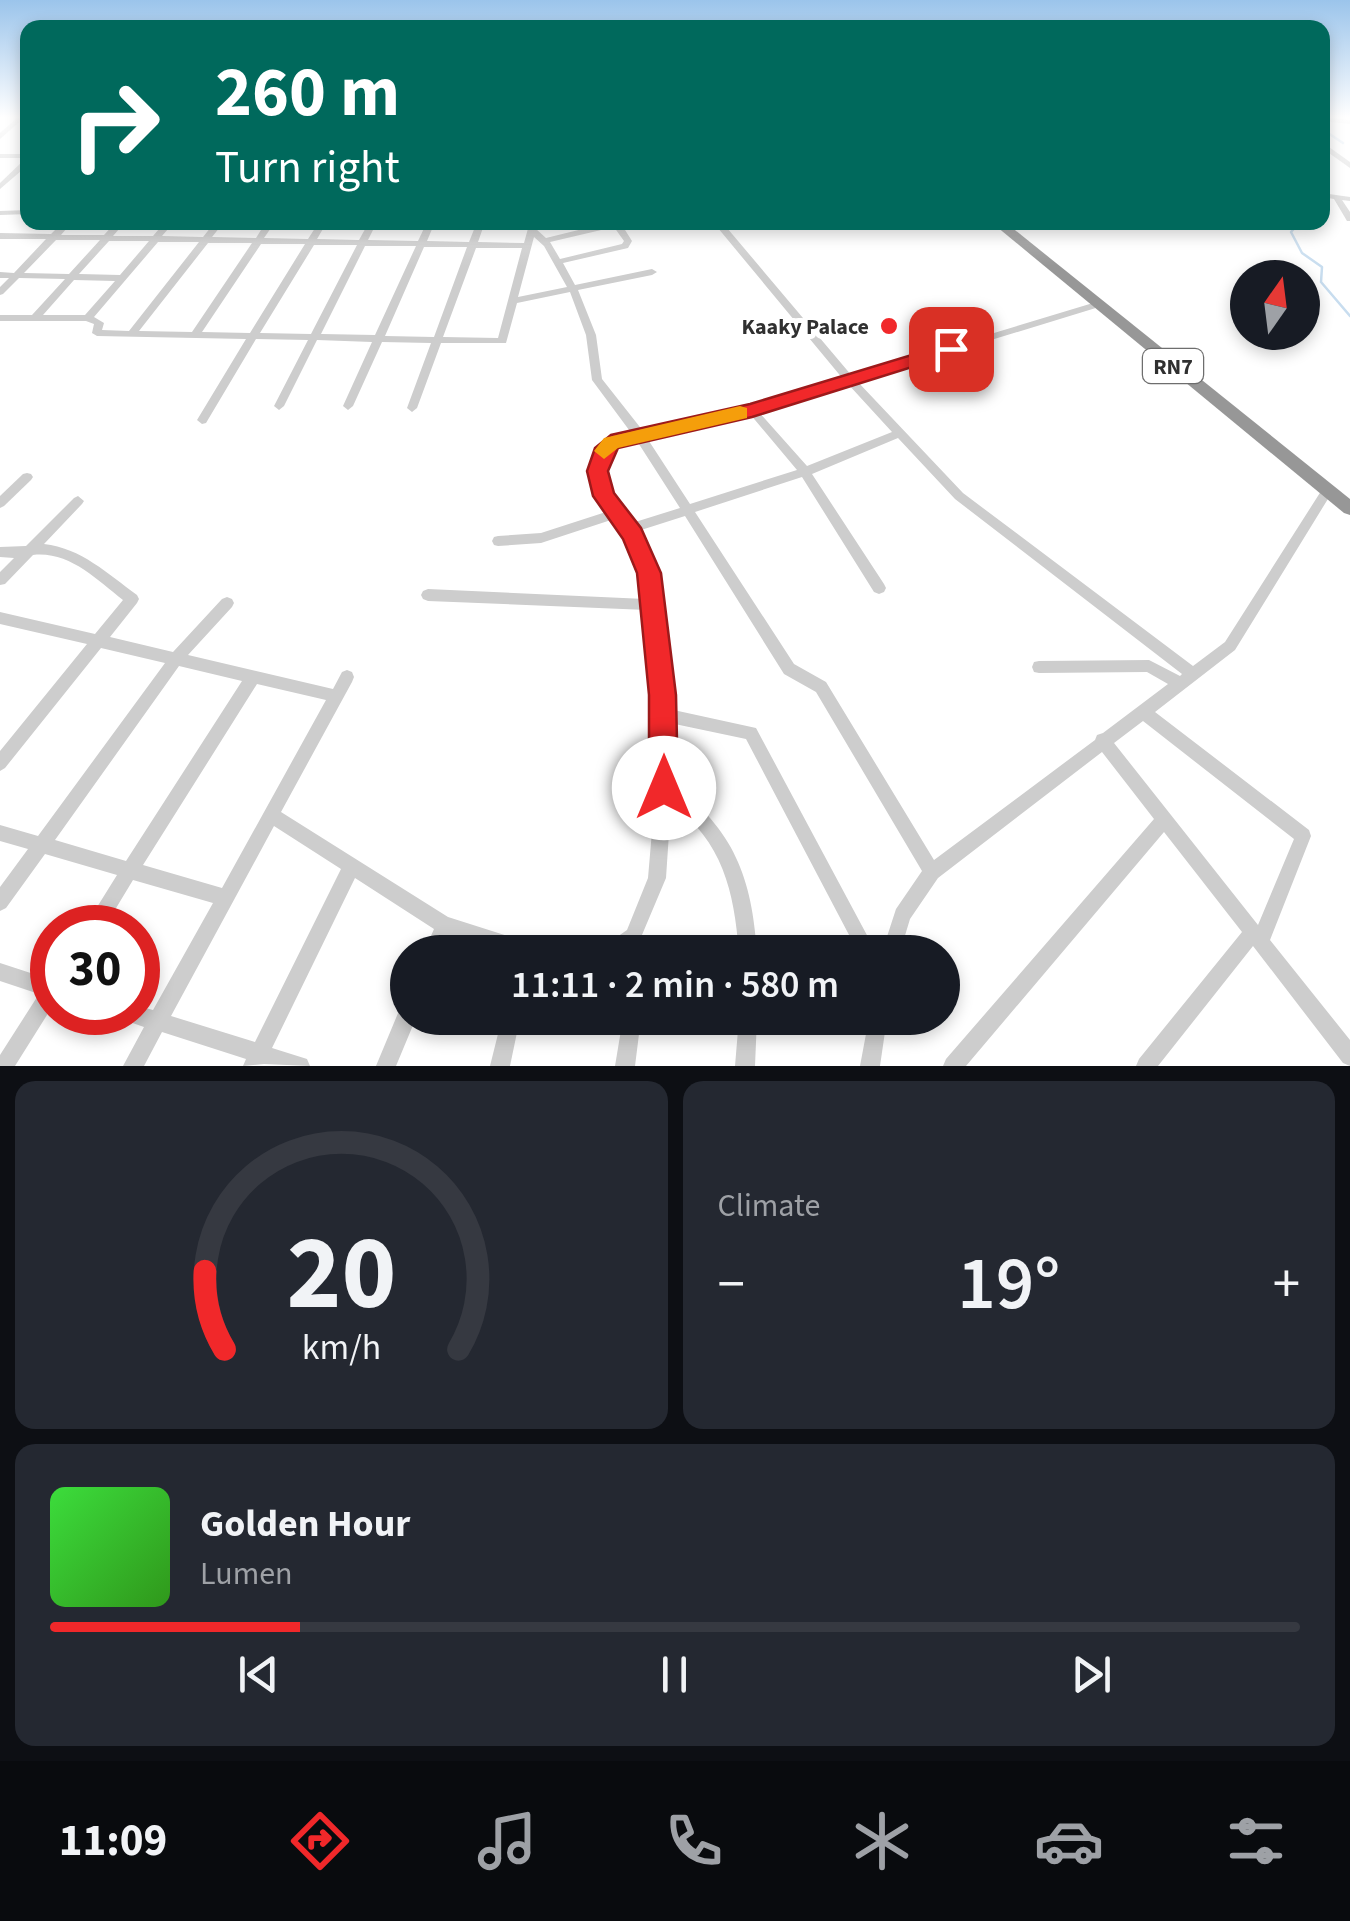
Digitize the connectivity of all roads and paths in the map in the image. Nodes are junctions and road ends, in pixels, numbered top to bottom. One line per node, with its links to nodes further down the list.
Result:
1 (4, 179): 2 (street)
2 (0, 187)
3 (1330, 197): 4 (street)
4 (1337, 198): 5 (street); 6 (street)
5 (1350, 199)
6 (1350, 219)
7 (61, 230): 23 (street)
8 (114, 230): 24 (street)
9 (163, 230): 25 (street)
10 (214, 230): 26 (street)
11 (266, 230): 27 (street)
12 (318, 230): 29 (street)
13 (369, 230): 30 (street)
14 (427, 230): 31 (street)
15 (481, 230): 32 (street)
16 (532, 230): 33 (street)
17 (536, 230): 28 (street)
18 (587, 230): 28 (street)
19 (620, 230): 34 (street)
20 (724, 230): 53 (street)
21 (1007, 230): 43 (highway, RN7)
22 (0, 236): 23 (street)
23 (54, 237): 24 (street); 37 (street)
24 (106, 238): 25 (street); 38 (street)
25 (156, 239): 26 (street); 39 (street)
26 (206, 240): 27 (street); 47 (street)
27 (259, 240): 29 (street); 48 (street)
28 (544, 241): 34 (street)
29 (311, 242): 30 (street); 49 (street)
30 (362, 242): 31 (street); 50 (street)
31 (421, 244): 32 (street); 51 (street)
32 (473, 244): 33 (street); 52 (street)
33 (528, 246): 42 (street)
34 (557, 262): 40 (street)
35 (652, 272): 40 (street)
36 (0, 275): 37 (street)
37 (15, 277): 38 (street); 41 (street)
38 (72, 278): 39 (street); 45 (street)
39 (122, 278): 46 (street)
40 (572, 288): 42 (street); 60 (street)
41 (0, 292)
42 (512, 301): 52 (street)
43 (1096, 305): 53 (street); 63 (highway, RN7)
44 (0, 318): 45 (street)
45 (35, 318): 46 (street)
46 (88, 318): 47 (street)
47 (132, 333): 48 (street)
48 (195, 334): 49 (street)
49 (253, 336): 50 (street); 58 (street)
50 (314, 337): 51 (street); 54 (street)
51 (378, 338): 52 (street); 55 (street)
52 (438, 340): 56 (street)
53 (851, 381): 57 (street); 59 (street)
54 (279, 406)
55 (348, 406)
56 (412, 408)
57 (752, 410): 60 (street); 61 (street)
58 (202, 420)
59 (898, 434): 61 (street); 84 (street)
60 (640, 436): 67 (street); 68 (street)
61 (805, 472): 67 (street); 74 (street)
62 (27, 478): 65 (street)
63 (1328, 491): 66 (highway, RN7); 84 (street)
64 (78, 501): 72 (street)
65 (0, 503)
66 (1350, 508)
67 (687, 510): 69 (street); 97 (street)
68 (617, 513): 69 (street); 70 (street)
69 (629, 529): 77 (street)
70 (498, 541)
71 (0, 552): 72 (street)
72 (28, 552): 73 (street); 79 (street)
73 (0, 580)
74 (879, 588)
75 (428, 595): 77 (street)
76 (227, 603): 80 (street)
77 (653, 606): 87 (street)
78 (0, 618): 79 (street)
79 (98, 641): 80 (street); 89 (street)
80 (176, 659): 83 (street); 94 (street)
81 (1039, 668): 84 (street)
82 (347, 676): 85 (street)
83 (253, 677): 85 (street); 96 (street)
84 (1186, 678): 86 (street)
85 (336, 696): 91 (street)
86 (1142, 711): 88 (street); 108 (street)
87 (664, 715): 90 (street); 106 (street)
88 (1102, 740): 92 (street); 97 (street)
89 (0, 763)
90 (664, 788): 104 (street); 105 (street)
91 (271, 815): 95 (street); 98 (street)
92 (1164, 819): 108 (street); 130 (street)
93 (0, 833): 94 (street)
94 (42, 845): 96 (street); 99 (street)
95 (352, 866): 101 (street); 120 (street)
96 (130, 870): 98 (street); 100 (street)
97 (932, 872): 107 (street)
98 (226, 898): 111 (street)
99 (0, 902)
100 (108, 905)
101 (444, 925): 102 (street); 103 (street)
102 (440, 935)
103 (474, 935)
104 (633, 935)
105 (747, 935)
106 (858, 935)
107 (897, 935)
108 (1257, 937): 121 (street); 131 (street)
109 (0, 972): 110 (street)
110 (30, 982)
111 (160, 1018)
112 (160, 1023): 120 (street)
113 (30, 1025): 122 (street)
114 (151, 1035): 123 (street)
115 (399, 1035): 125 (street)
116 (506, 1035): 126 (street)
117 (630, 1035): 127 (street)
118 (747, 1035): 128 (street)
119 (875, 1035): 129 (street)
120 (256, 1060): 124 (street)
121 (1349, 1061)
122 (4, 1066)
123 (134, 1066)
124 (300, 1066)
125 (386, 1066)
126 (500, 1066)
127 (625, 1066)
128 (746, 1066)
129 (870, 1066)
130 (953, 1066)
131 (1146, 1066)

